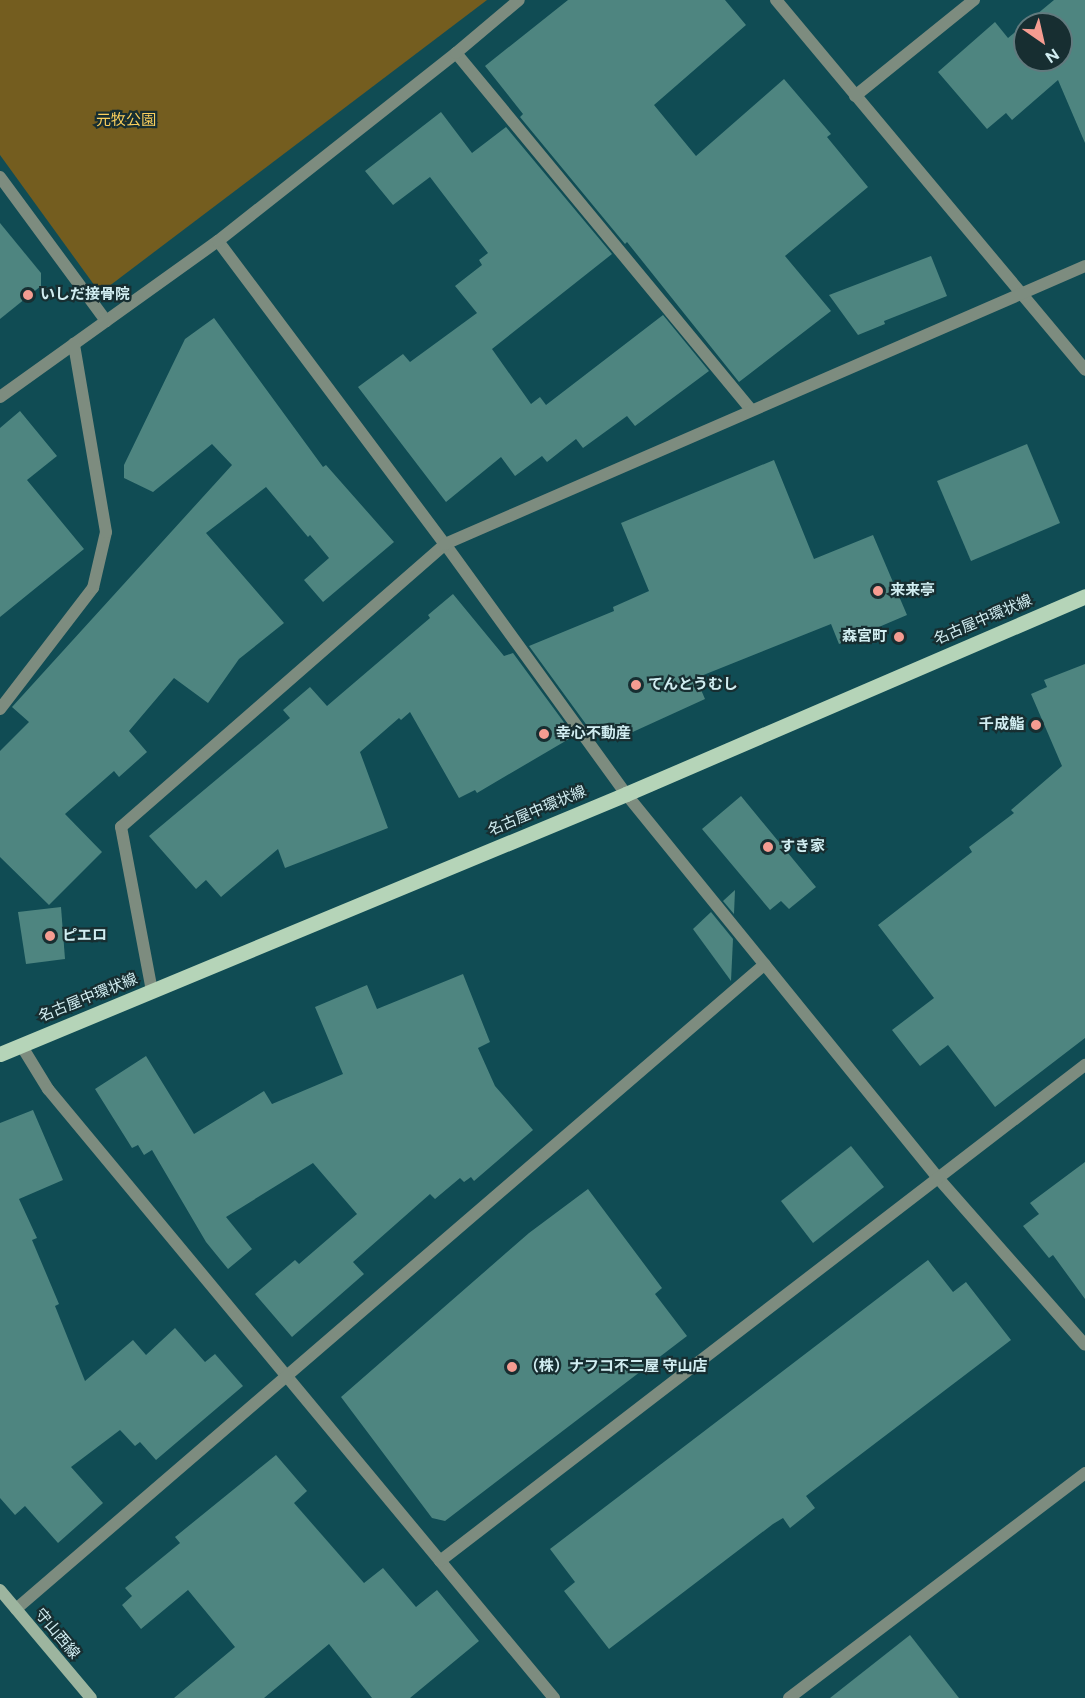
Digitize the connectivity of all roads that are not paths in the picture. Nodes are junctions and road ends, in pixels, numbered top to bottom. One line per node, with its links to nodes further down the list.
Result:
1 (519, 0): 4 (street)
2 (776, 0): 5 (street)
3 (974, 0): 5 (street)
4 (456, 53): 7 (street); 14 (street)
5 (855, 96): 9 (street)
6 (0, 177): 10 (street)
7 (218, 241): 10 (street); 15 (street)
8 (1085, 266): 9 (street)
9 (1018, 293): 12 (street); 14 (street)
10 (106, 321): 11 (street)
11 (74, 344): 13 (street); 17 (street)
12 (1085, 370)
13 (1, 395)
14 (751, 409): 15 (street)
15 (446, 544): 18 (street); 20 (street)
16 (1085, 596): 18 (main road, 名古屋中環状線)
17 (0, 709)
18 (627, 794): 19 (street); 20 (main road, 名古屋中環状線)
19 (765, 964): 24 (street); 26 (street)
20 (152, 991): 21 (main road, 名古屋中環状線)
21 (21, 1045): 22 (main road, 名古屋中環状線); 26 (street)
22 (0, 1054)
23 (1085, 1065): 24 (street)
24 (938, 1178): 25 (street); 28 (street)
25 (1085, 1345)
26 (287, 1377): 28 (street); 30 (street)
27 (1085, 1473): 33 (street)
28 (440, 1561): 32 (street)
29 (0, 1590): 30 (main road, 守山西線)
30 (16, 1609): 31 (main road, 守山西線)
31 (91, 1698)
32 (554, 1698)
33 (789, 1698)

